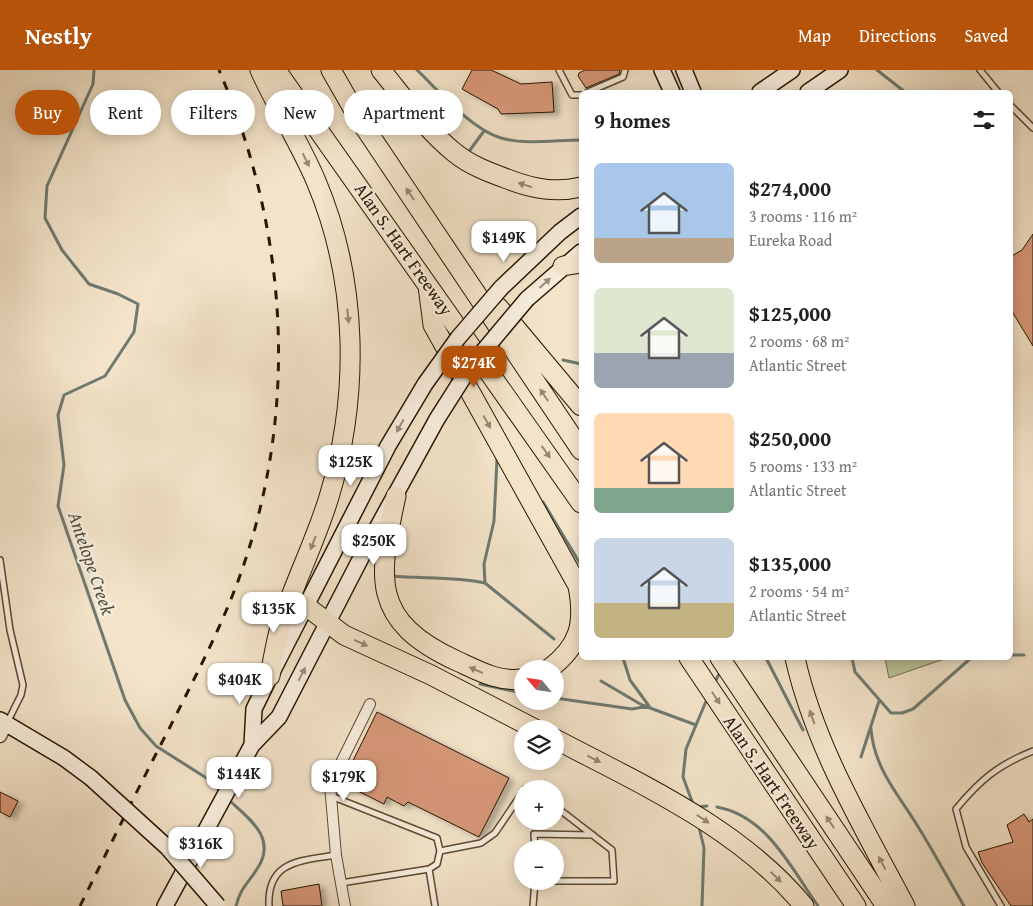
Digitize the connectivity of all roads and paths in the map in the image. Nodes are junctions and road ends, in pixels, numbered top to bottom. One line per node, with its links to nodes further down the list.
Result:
1 (260, 70): 41 (highway, one-way to 41)
2 (276, 70): 27 (highway, Alan S. Hart Freeway)
3 (331, 70): 23 (highway, Alan S. Hart Freeway, one-way to 3)
4 (381, 70): 21 (highway, one-way to 4)
5 (559, 70): 18 (lane)
6 (625, 70): 12 (lane)
7 (662, 70): 13 (main road)
8 (684, 70): 14 (main road)
9 (840, 70): 16 (main road)
10 (980, 70): 17 (lane)
11 (788, 73): 15 (main road)
12 (593, 90)
13 (671, 90)
14 (692, 90)
15 (763, 90)
16 (811, 90)
17 (996, 90)
18 (579, 95)
19 (1013, 108): 20 (lane)
20 (1033, 128)
21 (579, 187)
22 (579, 218): 34 (main road, one-way to 34, bridge)
23 (437, 235): 28 (highway); 29 (highway, Alan S. Hart Freeway, one-way to 23)
24 (579, 253): 26 (main road)
25 (579, 263): 26 (highway)
26 (562, 266): 30 (main road, one-way to 26, bridge)
27 (428, 283): 31 (highway, Alan S. Hart Freeway, one-way to 31); 33 (highway, one-way to 33)
28 (579, 404)
29 (579, 447)
30 (396, 496): 35 (main road); 42 (highway, one-way to 30)
31 (579, 500)
32 (0, 560): 45 (lane)
33 (579, 597)
34 (306, 606): 35 (highway); 41 (main road)
35 (328, 623): 44 (highway, one-way to 44); 47 (main road, one-way to 35)
36 (579, 627): 37 (highway, one-way to 37)
37 (559, 660)
38 (690, 660): 67 (highway, Alan S. Hart Freeway, one-way to 67)
39 (721, 660): 68 (highway, Alan S. Hart Freeway, one-way to 39)
40 (795, 660): 69 (highway, one-way to 40)
41 (270, 676): 47 (main road)
42 (514, 680)
43 (370, 704): 49 (street)
44 (518, 720)
45 (2, 727): 61 (main road, bridge)
46 (564, 744): 66 (highway, one-way to 66)
47 (252, 745): 60 (main road)
48 (1033, 751): 70 (lane)
49 (331, 796): 54 (lane); 55 (street)
50 (514, 805): 54 (lane)
51 (564, 813): 52 (lane)
52 (593, 835): 53 (lane); 57 (lane)
53 (534, 840)
54 (440, 851): 56 (lane)
55 (336, 855): 58 (street); 62 (lane)
56 (429, 869): 58 (lane); 64 (lane)
57 (564, 881)
58 (340, 883): 63 (street)
59 (534, 890): 65 (lane)
60 (165, 906)
61 (218, 906)
62 (270, 906)
63 (345, 906)
64 (435, 906)
65 (533, 906)
66 (804, 906)
67 (856, 906)
68 (886, 906)
69 (905, 906)
70 (1001, 906)

